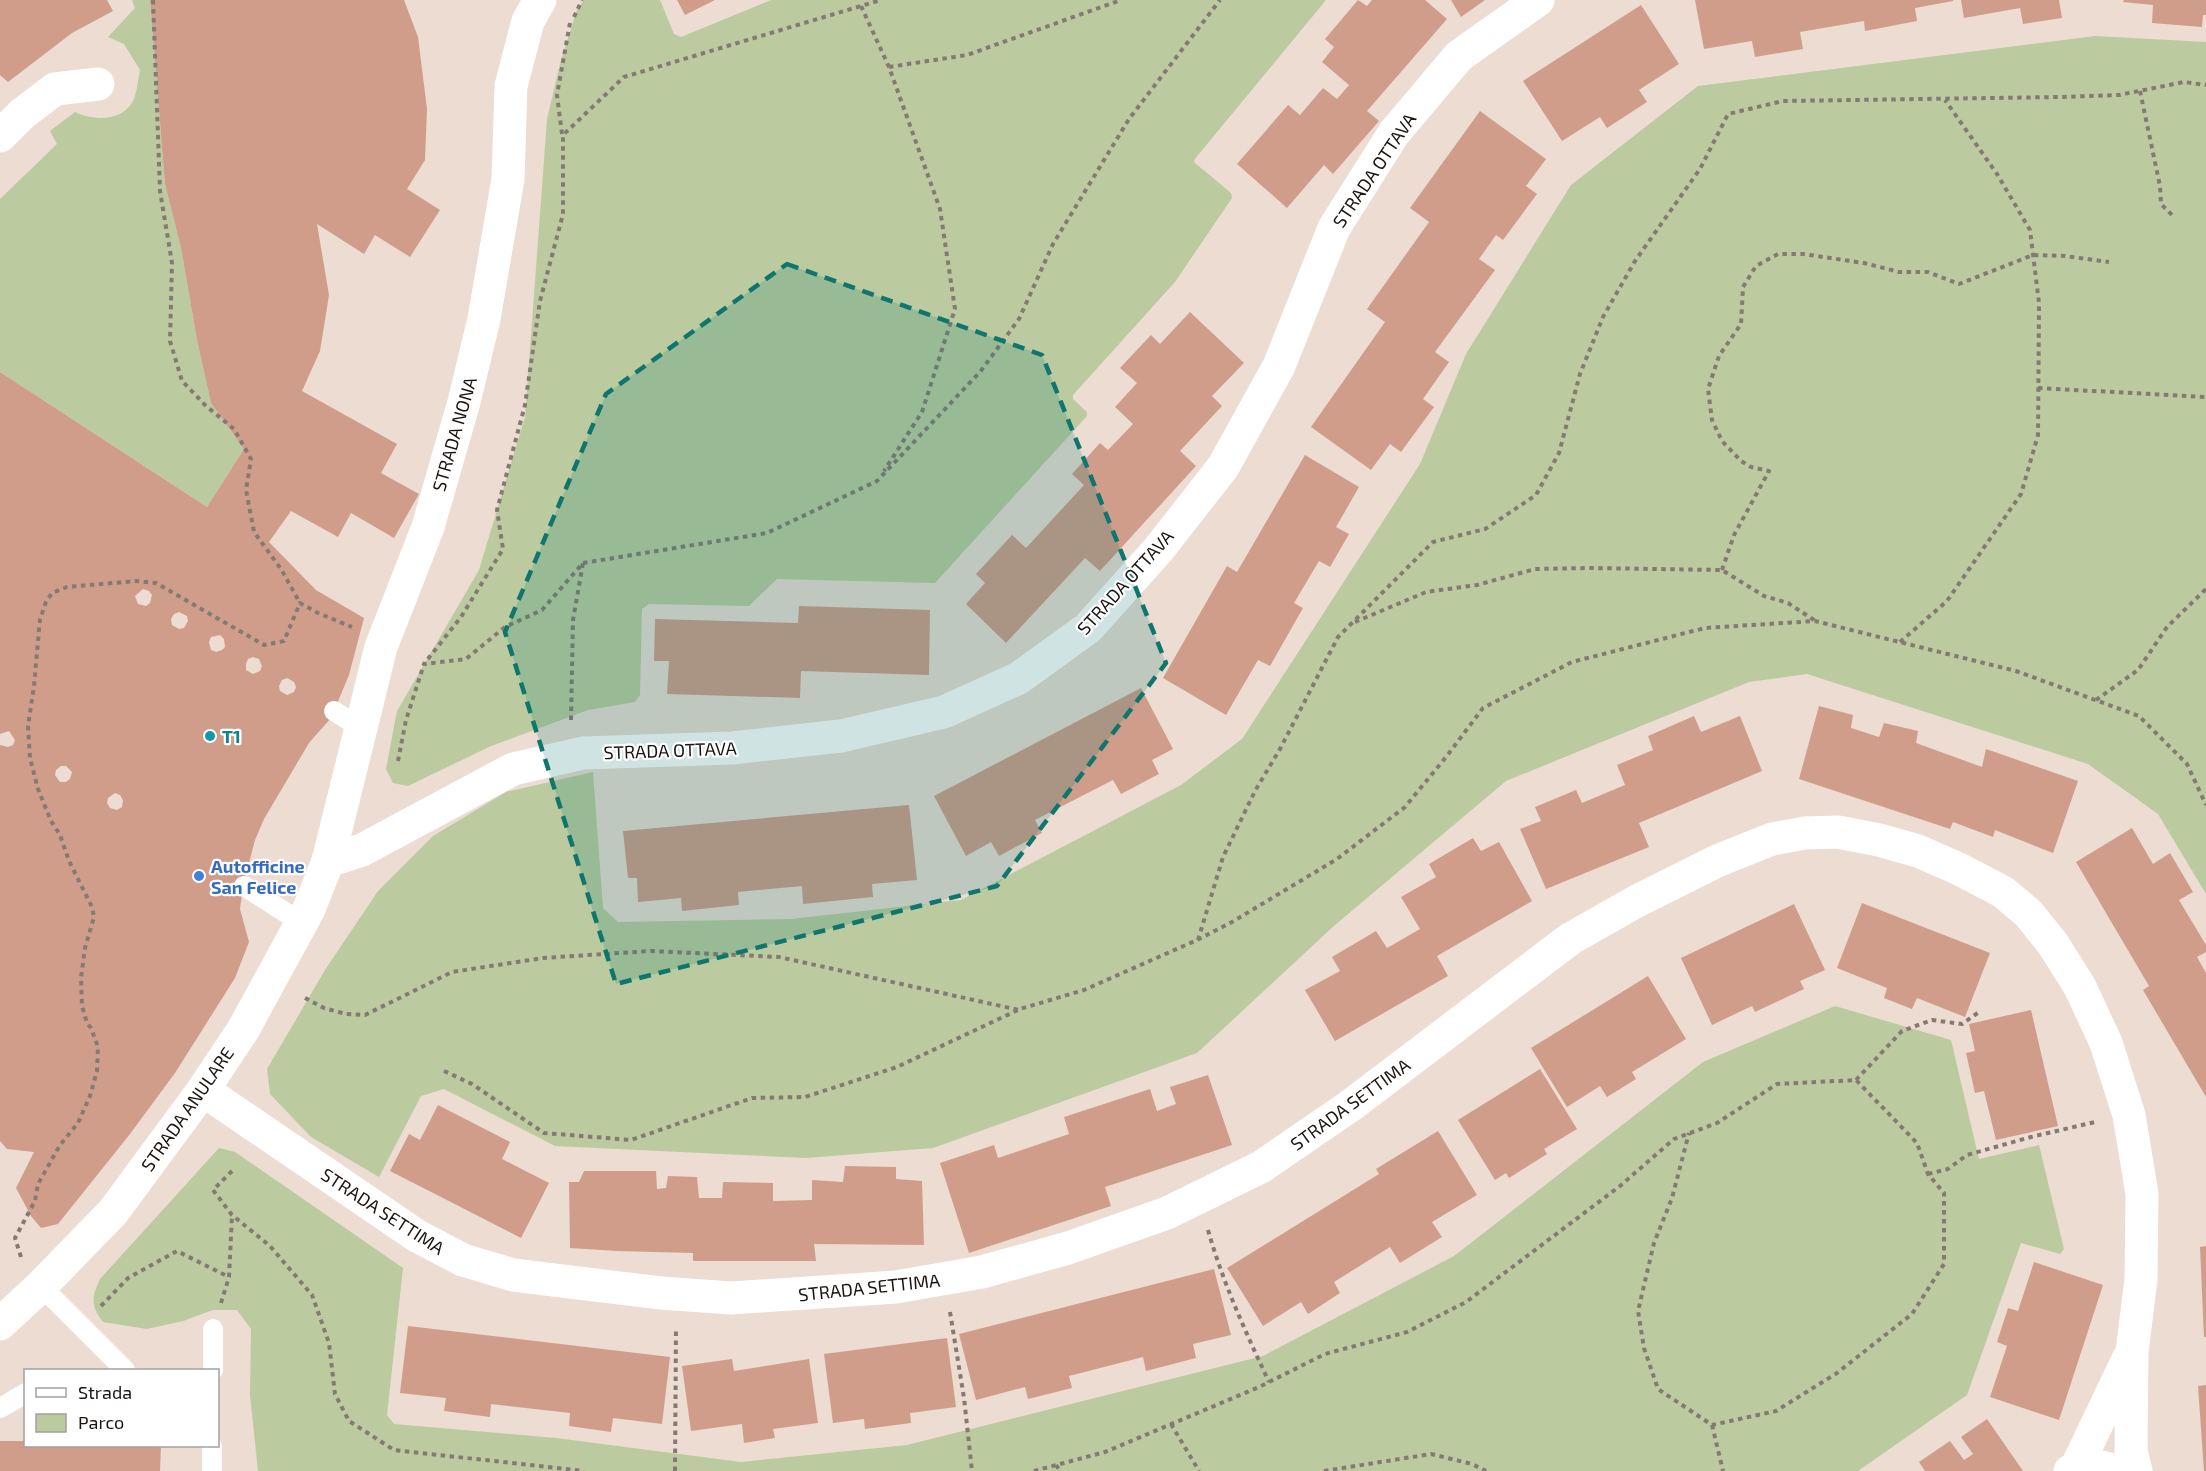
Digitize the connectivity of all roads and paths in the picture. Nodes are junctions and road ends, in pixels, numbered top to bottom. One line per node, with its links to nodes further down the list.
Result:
1 (153, 0): 25 (path)
2 (540, 0): 33 (street, STRADA NONA)
3 (582, 0): 14 (path)
4 (881, 0): 8 (path)
5 (1120, 0): 9 (path)
6 (1220, 0): 21 (path)
7 (1539, 0): 34 (street, STRADA OTTAVA)
8 (861, 6): 9 (path); 14 (path)
9 (889, 67): 21 (path)
10 (98, 84): 15 (street)
11 (2206, 85): 12 (path)
12 (2140, 91): 13 (path); 16 (path)
13 (1945, 100): 17 (path); 27 (path)
14 (562, 135): 30 (path)
15 (0, 136)
16 (2172, 215)
17 (2033, 255): 18 (path); 19 (path); 23 (path)
18 (2109, 262)
19 (2038, 388): 20 (path); 29 (path)
20 (2206, 397)
21 (877, 481): 22 (path)
22 (583, 563): 30 (path); 34 (path)
23 (1722, 570): 26 (path); 27 (path)
24 (2206, 589): 31 (path)
25 (300, 603): 28 (path); 55 (path)
26 (1815, 621): 29 (path); 40 (path)
27 (1351, 624): 40 (path)
28 (356, 629)
29 (1899, 642): 31 (path)
30 (424, 664): 35 (path)
31 (2096, 700): 36 (path)
32 (334, 711): 33 (lane)
33 (361, 728): 37 (street, STRADA NONA)
34 (571, 756): 37 (street, STRADA OTTAVA)
35 (398, 761)
36 (2206, 805)
37 (328, 861): 39 (street, STRADA ANULARE)
38 (244, 886): 39 (lane)
39 (302, 923): 46 (street, STRADA ANULARE)
40 (1197, 940): 42 (path)
41 (305, 998): 42 (path)
42 (1020, 1009): 44 (path)
43 (1979, 1012): 45 (path)
44 (444, 1071)
45 (1856, 1080): 48 (path); 50 (path)
46 (203, 1090): 55 (street, STRADA ANULARE); 56 (street, STRADA SETTIMA)
47 (2129, 1115): 50 (path); 51 (street, STRADA SETTIMA); 60 (street, STRADA SETTIMA)
48 (1689, 1133): 63 (path); 67 (path)
49 (232, 1171): 52 (path)
50 (1928, 1174): 67 (path)
51 (1199, 1198): 54 (street, STRADA SETTIMA); 63 (path)
52 (232, 1215): 53 (path); 72 (path)
53 (229, 1277): 58 (path); 59 (path)
54 (944, 1279): 56 (street, STRADA SETTIMA); 74 (path)
55 (41, 1286): 57 (street, STRADA ANULARE); 58 (lane)
56 (676, 1294): 73 (path)
57 (0, 1324)
58 (81, 1327): 61 (lane)
59 (213, 1329): 62 (lane)
60 (2132, 1352): 70 (street, STRADA SETTIMA); 82 (street, STRADA SETTIMA)
61 (123, 1369)
62 (213, 1369)
63 (1269, 1382): 66 (path)
64 (24, 1394): 65 (lane)
65 (0, 1408)
66 (1171, 1424): 69 (path); 77 (path)
67 (1713, 1425): 80 (path)
68 (212, 1447): 71 (lane)
69 (1056, 1465): 75 (path); 76 (path)
70 (2073, 1470): 81 (street, STRADA SETTIMA)
71 (212, 1471)
72 (584, 1471)
73 (675, 1471)
74 (972, 1471)
75 (1034, 1471)
76 (1060, 1471)
77 (1198, 1471)
78 (1324, 1471): 79 (path)
79 (1486, 1471)
80 (1723, 1471)
81 (2115, 1471)
82 (2136, 1471)

